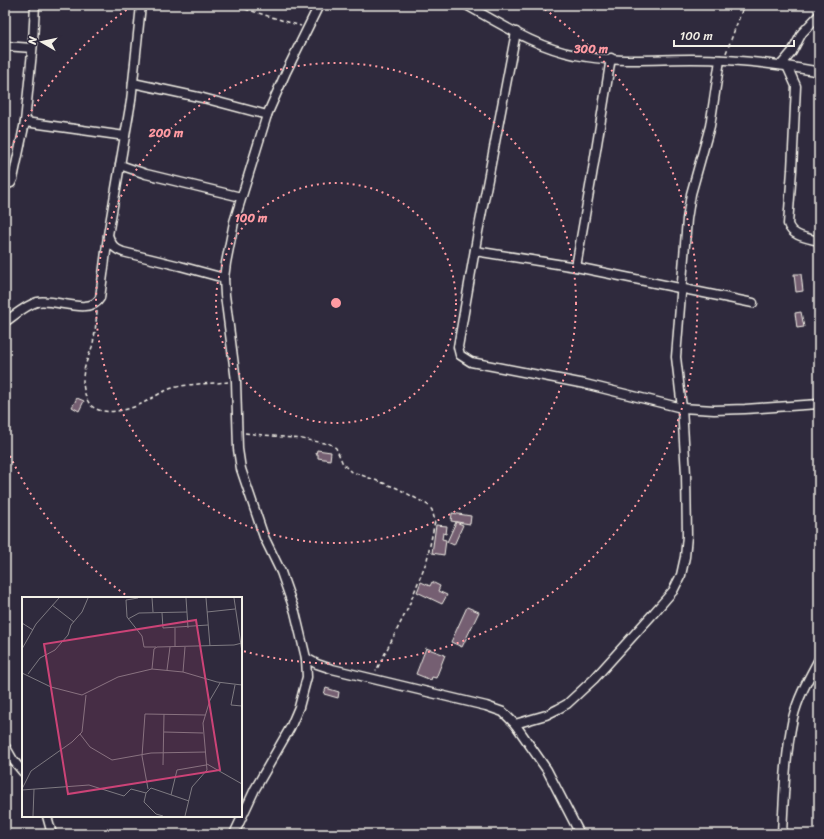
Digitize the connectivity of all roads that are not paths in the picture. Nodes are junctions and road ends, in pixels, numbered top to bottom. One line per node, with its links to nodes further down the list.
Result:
1 (35, 5): 8 (street)
2 (141, 5): 13 (street)
3 (319, 5): 14 (street)
4 (466, 5): 6 (street)
5 (819, 15): 11 (street)
6 (516, 32): 9 (street); 22 (street)
7 (5, 46): 8 (street)
8 (32, 48): 15 (street)
9 (611, 58): 10 (street); 23 (street)
10 (721, 60): 11 (street); 25 (street)
11 (784, 66): 12 (street); 21 (street)
12 (819, 73)
13 (133, 83): 14 (street); 16 (street)
14 (267, 115): 19 (street)
15 (25, 122): 16 (street); 18 (street)
16 (125, 136): 17 (street)
17 (120, 165): 19 (street); 20 (street)
18 (5, 186)
19 (241, 197): 24 (street)
20 (108, 235): 24 (street); 27 (street)
21 (819, 241)
22 (475, 251): 23 (street); 29 (street)
23 (576, 267): 25 (street)
24 (224, 278): 30 (street)
25 (681, 288): 26 (street); 29 (street)
26 (753, 303)
27 (5, 322)
28 (819, 404): 29 (street)
29 (682, 408): 32 (street)
30 (306, 658): 32 (street); 36 (street)
31 (819, 659): 41 (street)
32 (515, 724): 40 (street)
33 (5, 746): 34 (street)
34 (22, 771)
35 (47, 817): 38 (street)
36 (242, 817)
37 (242, 817): 39 (street)
38 (52, 834)
39 (234, 834)
40 (580, 834)
41 (782, 834)

